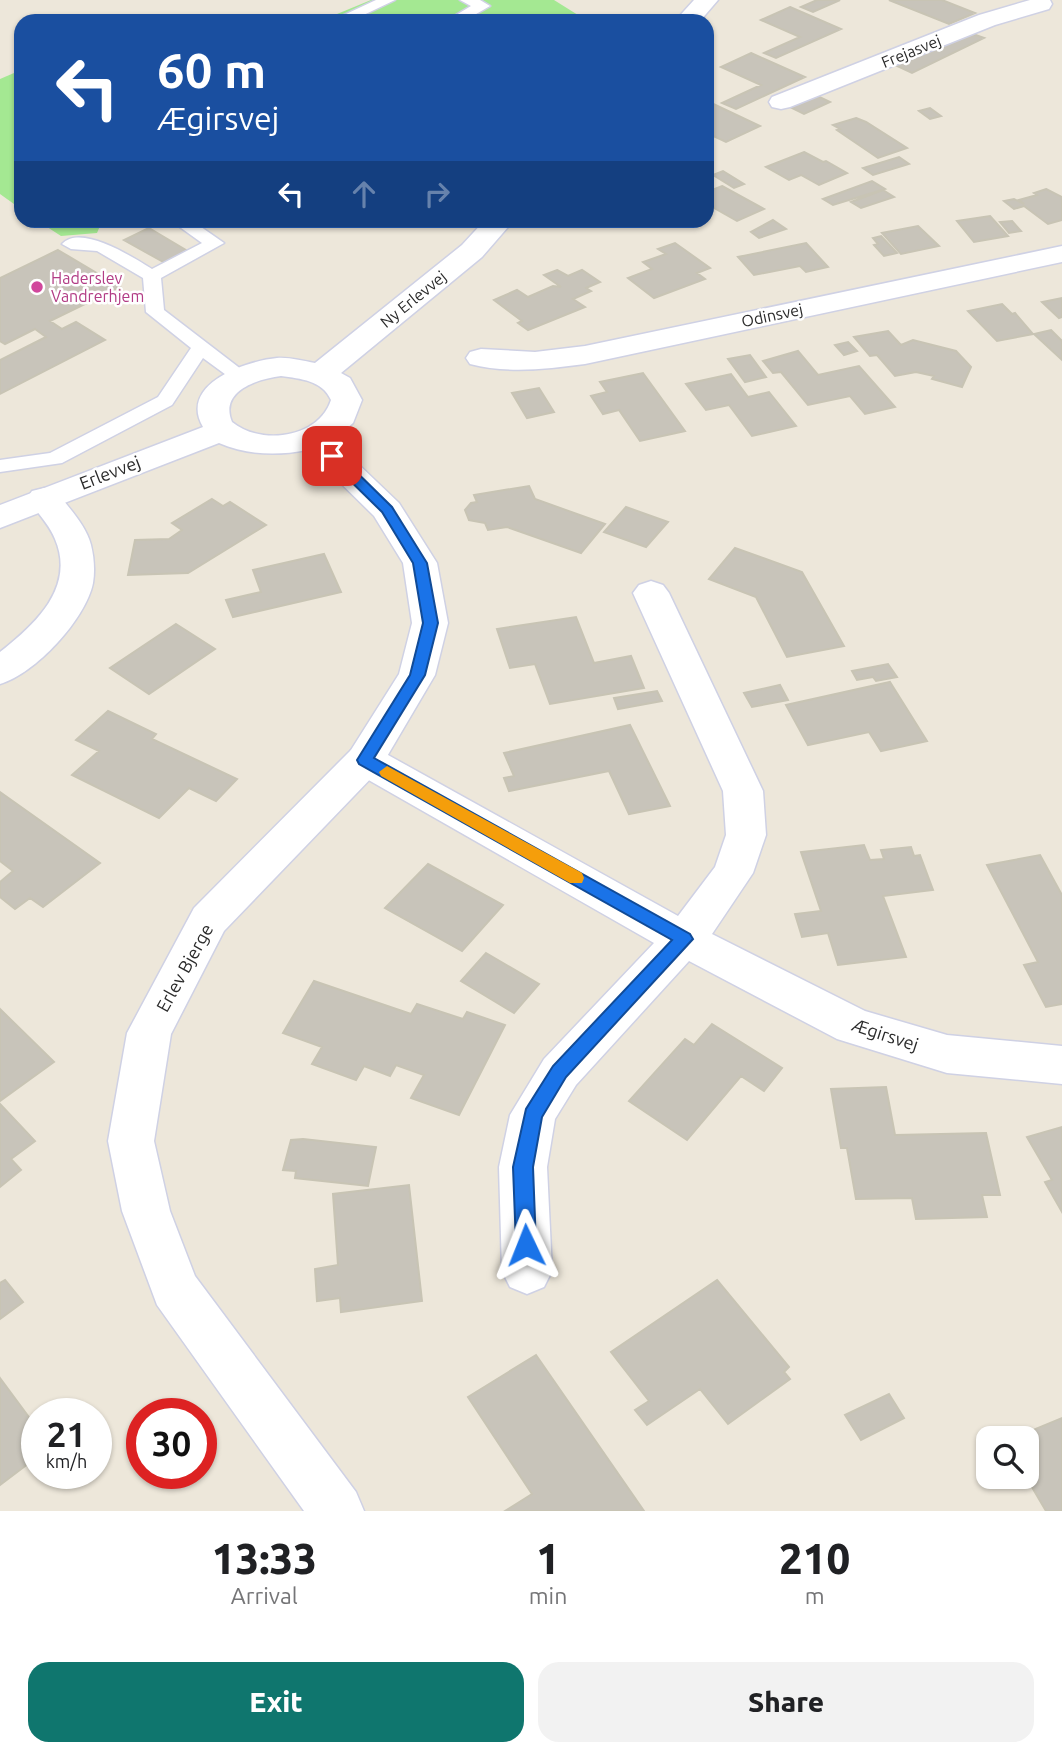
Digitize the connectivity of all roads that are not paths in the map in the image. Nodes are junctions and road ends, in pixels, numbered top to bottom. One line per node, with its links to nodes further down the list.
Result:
1 (388, 0): 5 (lane)
2 (467, 0): 6 (lane)
3 (706, 0): 7 (street)
4 (1046, 6): 8 (street, Frejasvej)
5 (355, 14)
6 (467, 14)
7 (693, 14)
8 (782, 102)
9 (191, 228): 13 (lane)
10 (494, 228): 16 (street, Ny Erlevvej)
11 (71, 244): 13 (lane)
12 (1062, 254): 15 (street, Odinsvej)
13 (152, 276): 14 (lane)
14 (201, 347): 17 (lane); 20 (lane)
15 (481, 358)
16 (322, 373): 17 (street); 19 (street)
17 (240, 376): 18 (street)
18 (222, 431): 19 (street); 21 (street, Erlevvej)
19 (314, 439): 25 (street, Erlev Bjerge)
20 (0, 467)
21 (44, 498): 22 (street, Erlevvej); 24 (street)
22 (0, 517)
23 (651, 593): 26 (street)
24 (0, 671)
25 (365, 760): 26 (street, Ægirsvej); 29 (street, Erlev Bjerge)
26 (684, 939): 27 (street, Ægirsvej); 28 (street)
27 (1062, 1065)
28 (527, 1271)
29 (337, 1511)

